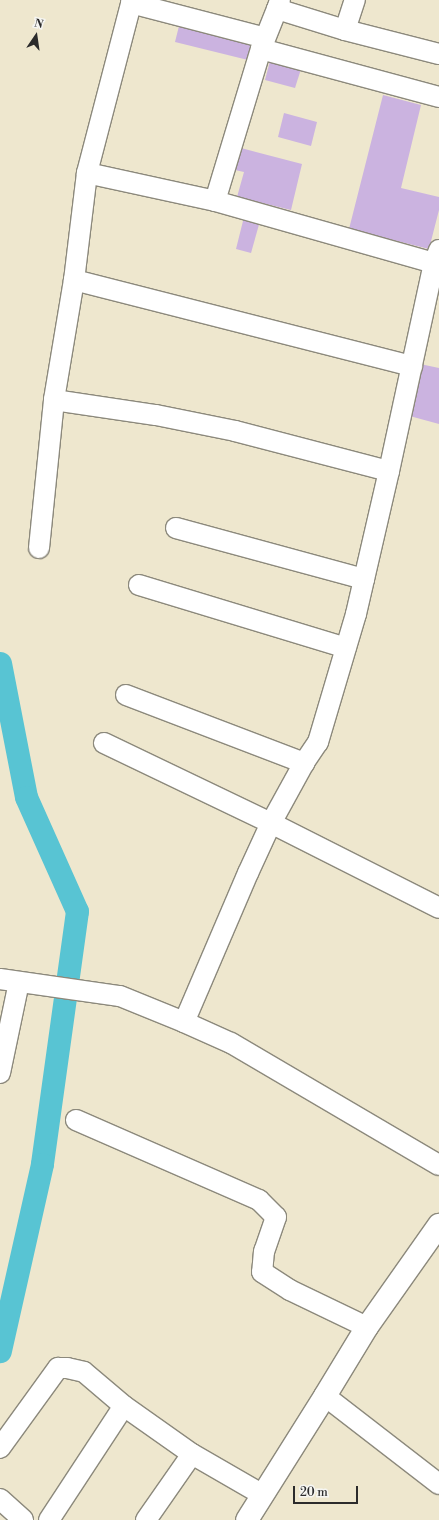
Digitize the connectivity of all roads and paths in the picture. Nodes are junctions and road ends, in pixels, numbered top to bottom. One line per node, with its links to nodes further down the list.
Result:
1 (355, 0): 4 (street)
2 (132, 1): 5 (street); 8 (street)
3 (278, 4): 4 (street); 5 (street)
4 (346, 30): 6 (street)
5 (263, 43): 7 (street); 9 (street)
6 (439, 54)
7 (439, 97)
8 (86, 173): 9 (street); 11 (street)
9 (215, 201): 10 (street)
10 (437, 256): 12 (street)
11 (74, 280): 12 (street); 13 (street)
12 (412, 366): 14 (street)
13 (54, 400): 14 (street); 16 (street)
14 (389, 471): 17 (street)
15 (176, 528): 17 (street)
16 (39, 548)
17 (364, 580): 19 (street)
18 (139, 585): 19 (street)
19 (346, 648): 22 (street)
20 (126, 695): 22 (street)
21 (104, 743): 23 (street)
22 (304, 763): 23 (street)
23 (271, 823): 24 (street); 27 (street)
24 (439, 908)
25 (0, 979): 26 (street)
26 (19, 982): 27 (street); 28 (street)
27 (184, 1022): 30 (street)
28 (0, 1073)
29 (76, 1120): 32 (street)
30 (439, 1165)
31 (439, 1225): 32 (main road)
32 (367, 1327): 33 (main road)
33 (325, 1396): 37 (street); 38 (main road)
34 (124, 1406): 35 (street); 36 (street); 41 (street)
35 (0, 1448)
36 (192, 1454): 38 (street); 42 (street)
37 (439, 1484)
38 (263, 1495): 43 (main road)
39 (0, 1499): 40 (street)
40 (23, 1520)
41 (49, 1520)
42 (146, 1520)
43 (246, 1520)

